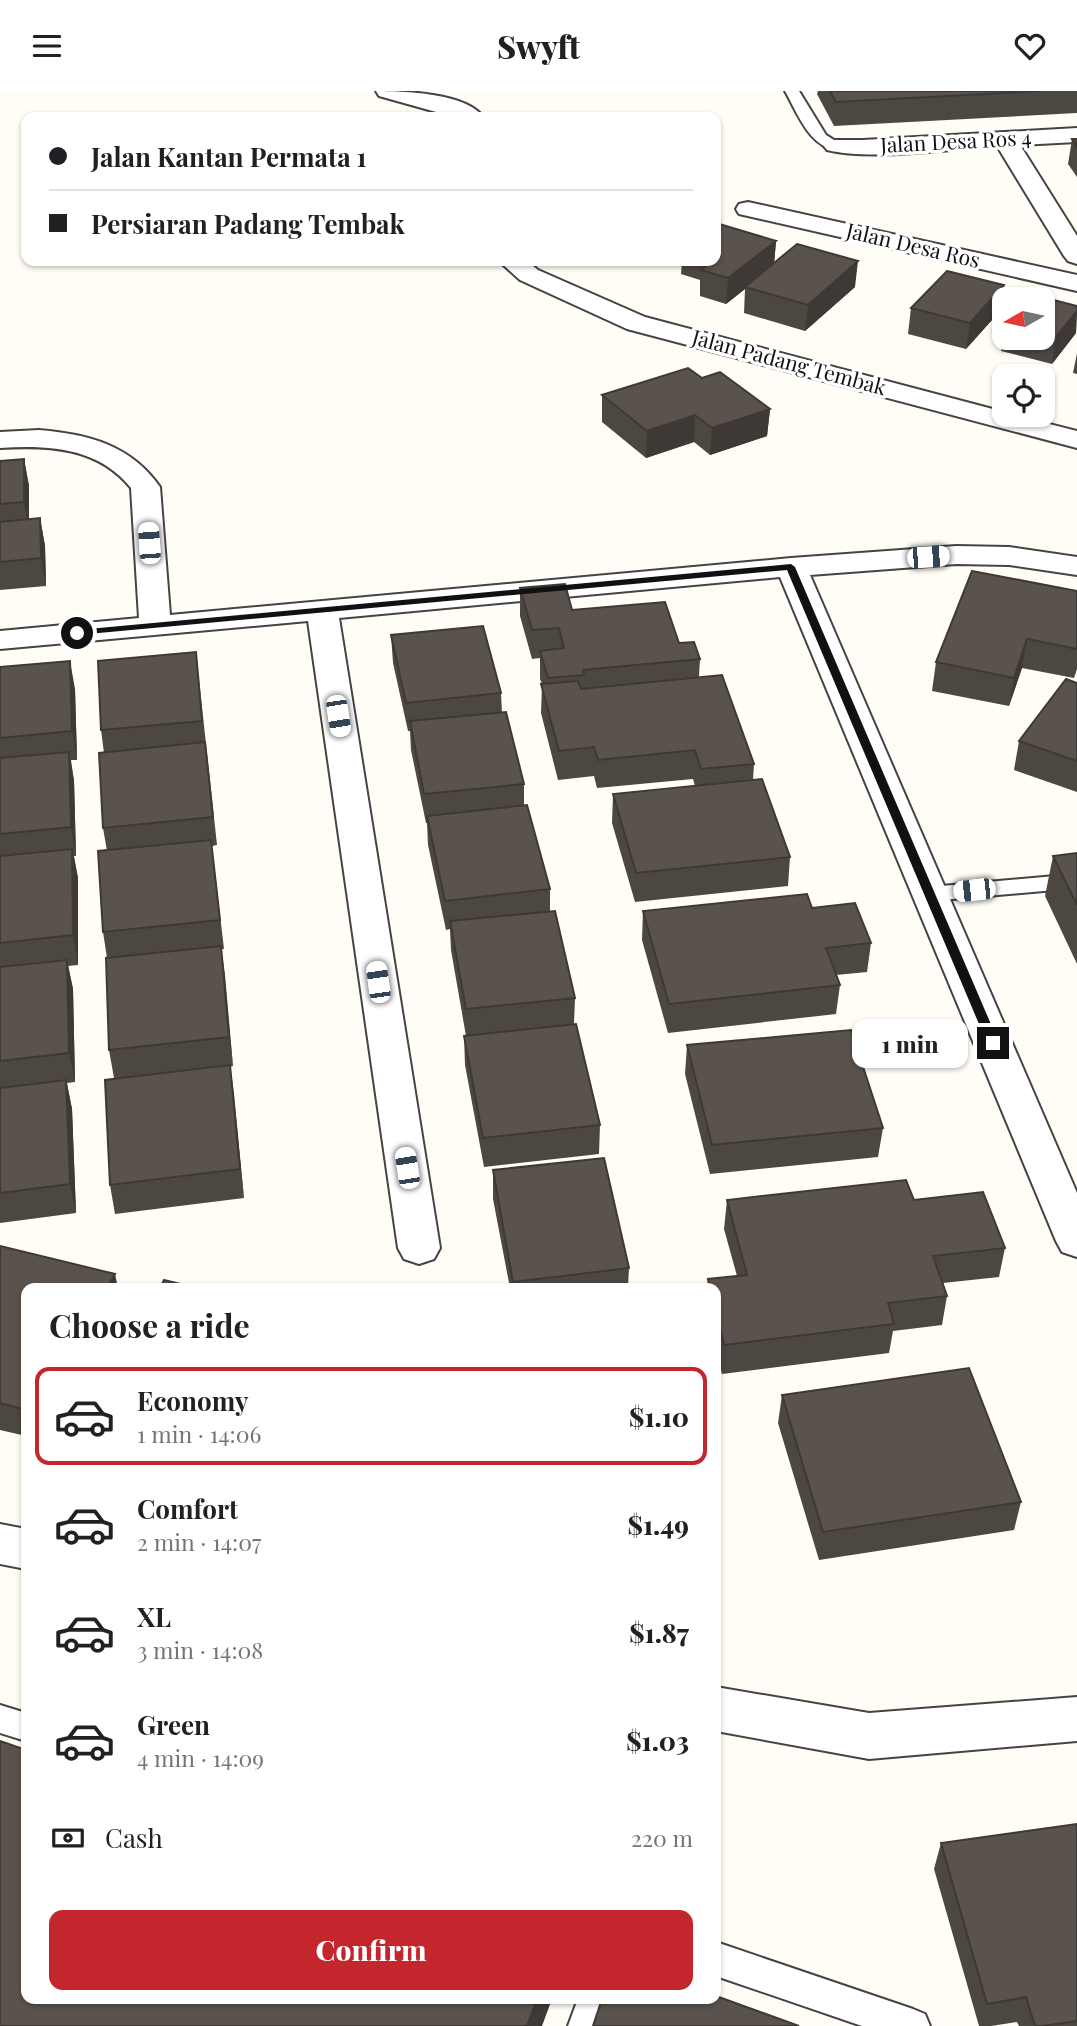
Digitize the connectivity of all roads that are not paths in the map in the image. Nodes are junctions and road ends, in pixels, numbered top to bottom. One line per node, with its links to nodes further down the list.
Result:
1 (387, 91): 3 (street)
2 (792, 91): 7 (lane)
3 (431, 96): 4 (street)
4 (461, 112)
5 (1077, 135): 6 (street, Jalan Desa Ros 4)
6 (1004, 139): 7 (street, Jalan Desa Ros 4); 9 (street)
7 (835, 145)
8 (748, 209): 11 (street, Jalan Desa Ros)
9 (1077, 256)
10 (518, 266): 13 (street, Jalan Padang Tembak)
11 (1077, 283)
12 (0, 440): 17 (street)
13 (1077, 440)
14 (1077, 566): 15 (street)
15 (791, 567): 16 (street); 20 (street)
16 (322, 610): 17 (street); 22 (street)
17 (155, 625): 18 (street)
18 (0, 640)
19 (1077, 881): 20 (lane)
20 (930, 894): 21 (street)
21 (1077, 1241)
22 (419, 1248)
23 (0, 1544): 24 (street)
24 (21, 1548)
25 (721, 1710): 27 (street)
26 (0, 1719): 28 (lane)
27 (1077, 1719)
28 (21, 1725)
29 (721, 1961): 32 (lane)
30 (593, 2004): 31 (lane)
31 (586, 2026)
32 (913, 2026)

